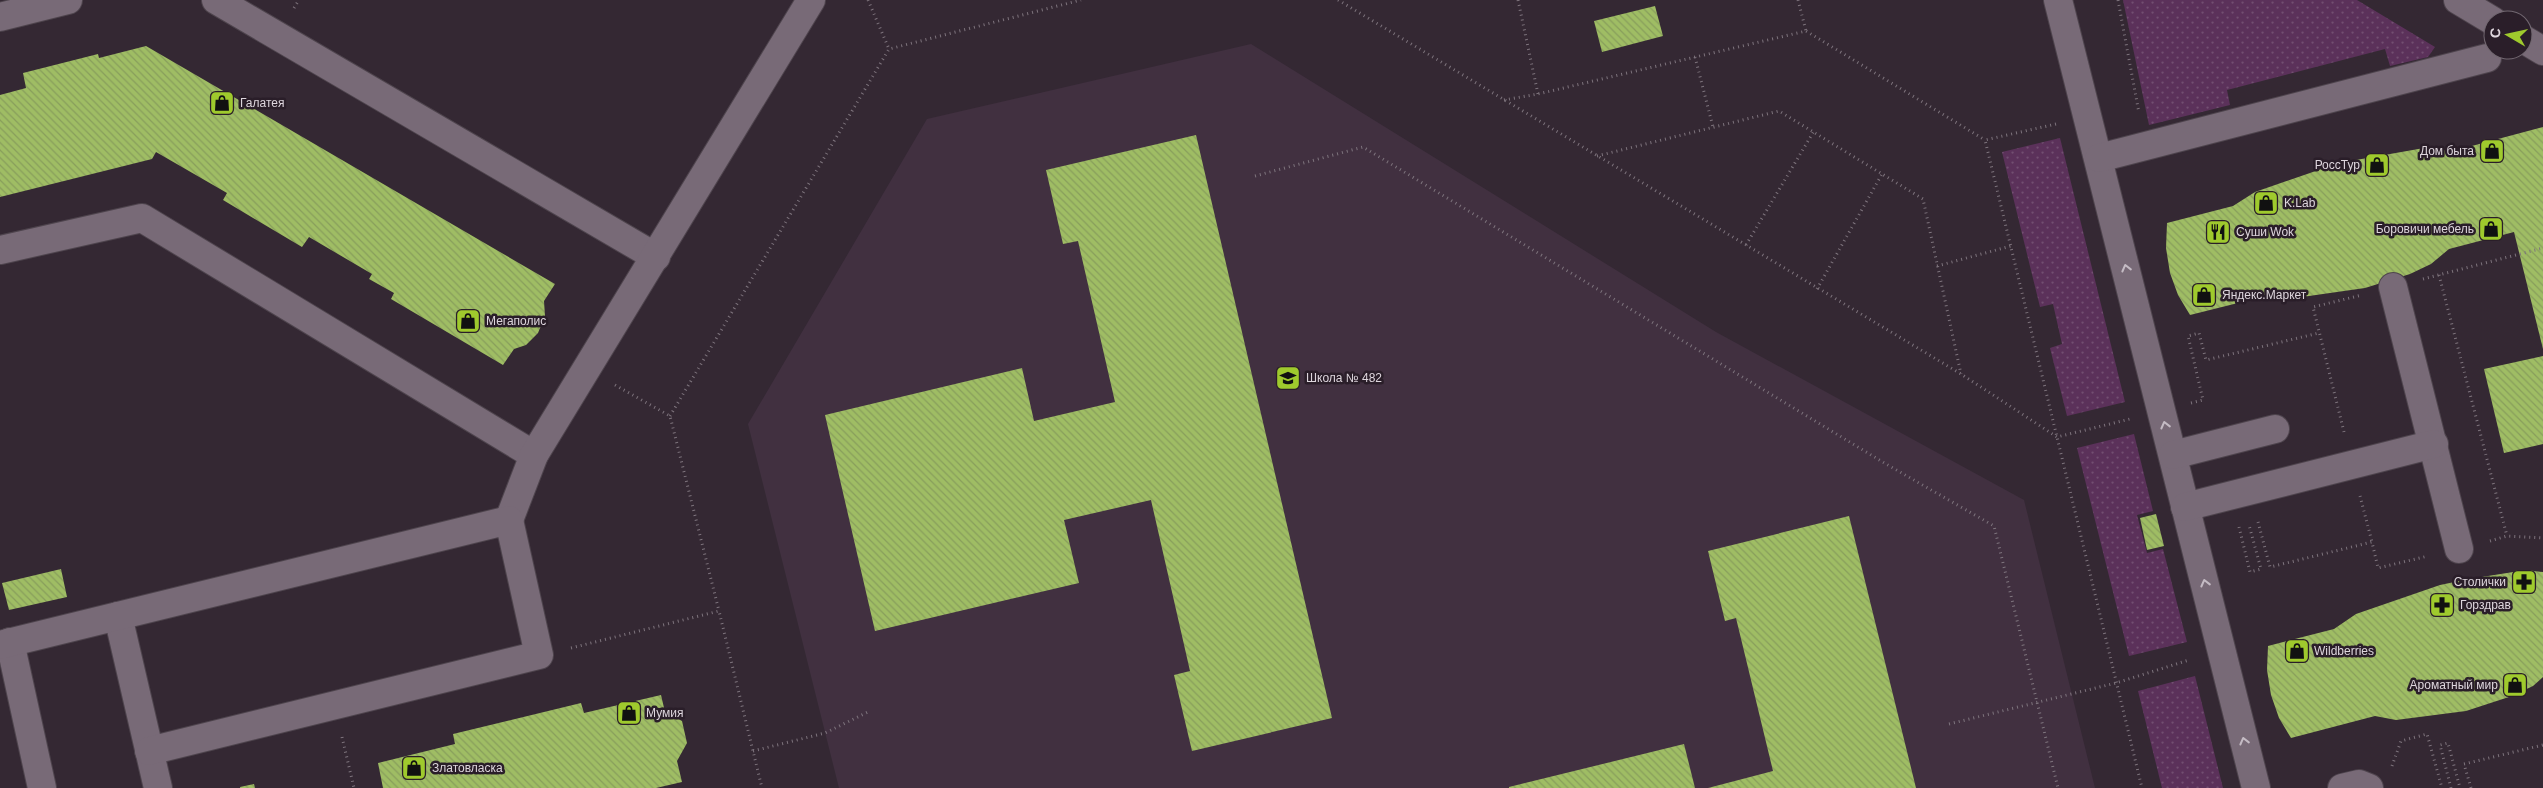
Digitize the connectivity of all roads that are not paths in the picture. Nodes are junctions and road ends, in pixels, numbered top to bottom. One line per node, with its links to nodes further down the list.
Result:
1 (68, 0): 7 (street)
2 (216, 0): 11 (street)
3 (811, 0): 11 (street)
4 (2058, 0): 9 (street)
5 (2458, 0): 6 (street)
6 (2483, 15)
7 (0, 17)
8 (2483, 59): 9 (street)
9 (2099, 158): 16 (street, one-way to 9)
10 (0, 250): 15 (street)
11 (656, 258): 15 (street)
12 (2393, 288): 14 (street)
13 (2275, 429): 16 (street)
14 (2434, 444): 17 (street); 19 (street)
15 (534, 455): 18 (street)
16 (2172, 455): 17 (street)
17 (2185, 507): 26 (street, one-way to 17)
18 (509, 520): 20 (street); 22 (street)
19 (2459, 548)
20 (118, 616): 21 (street); 22 (street)
21 (5, 643): 24 (street)
22 (149, 751): 25 (street)
23 (2379, 780): 27 (street)
24 (42, 788)
25 (158, 788)
26 (2256, 788)
27 (2342, 788)

